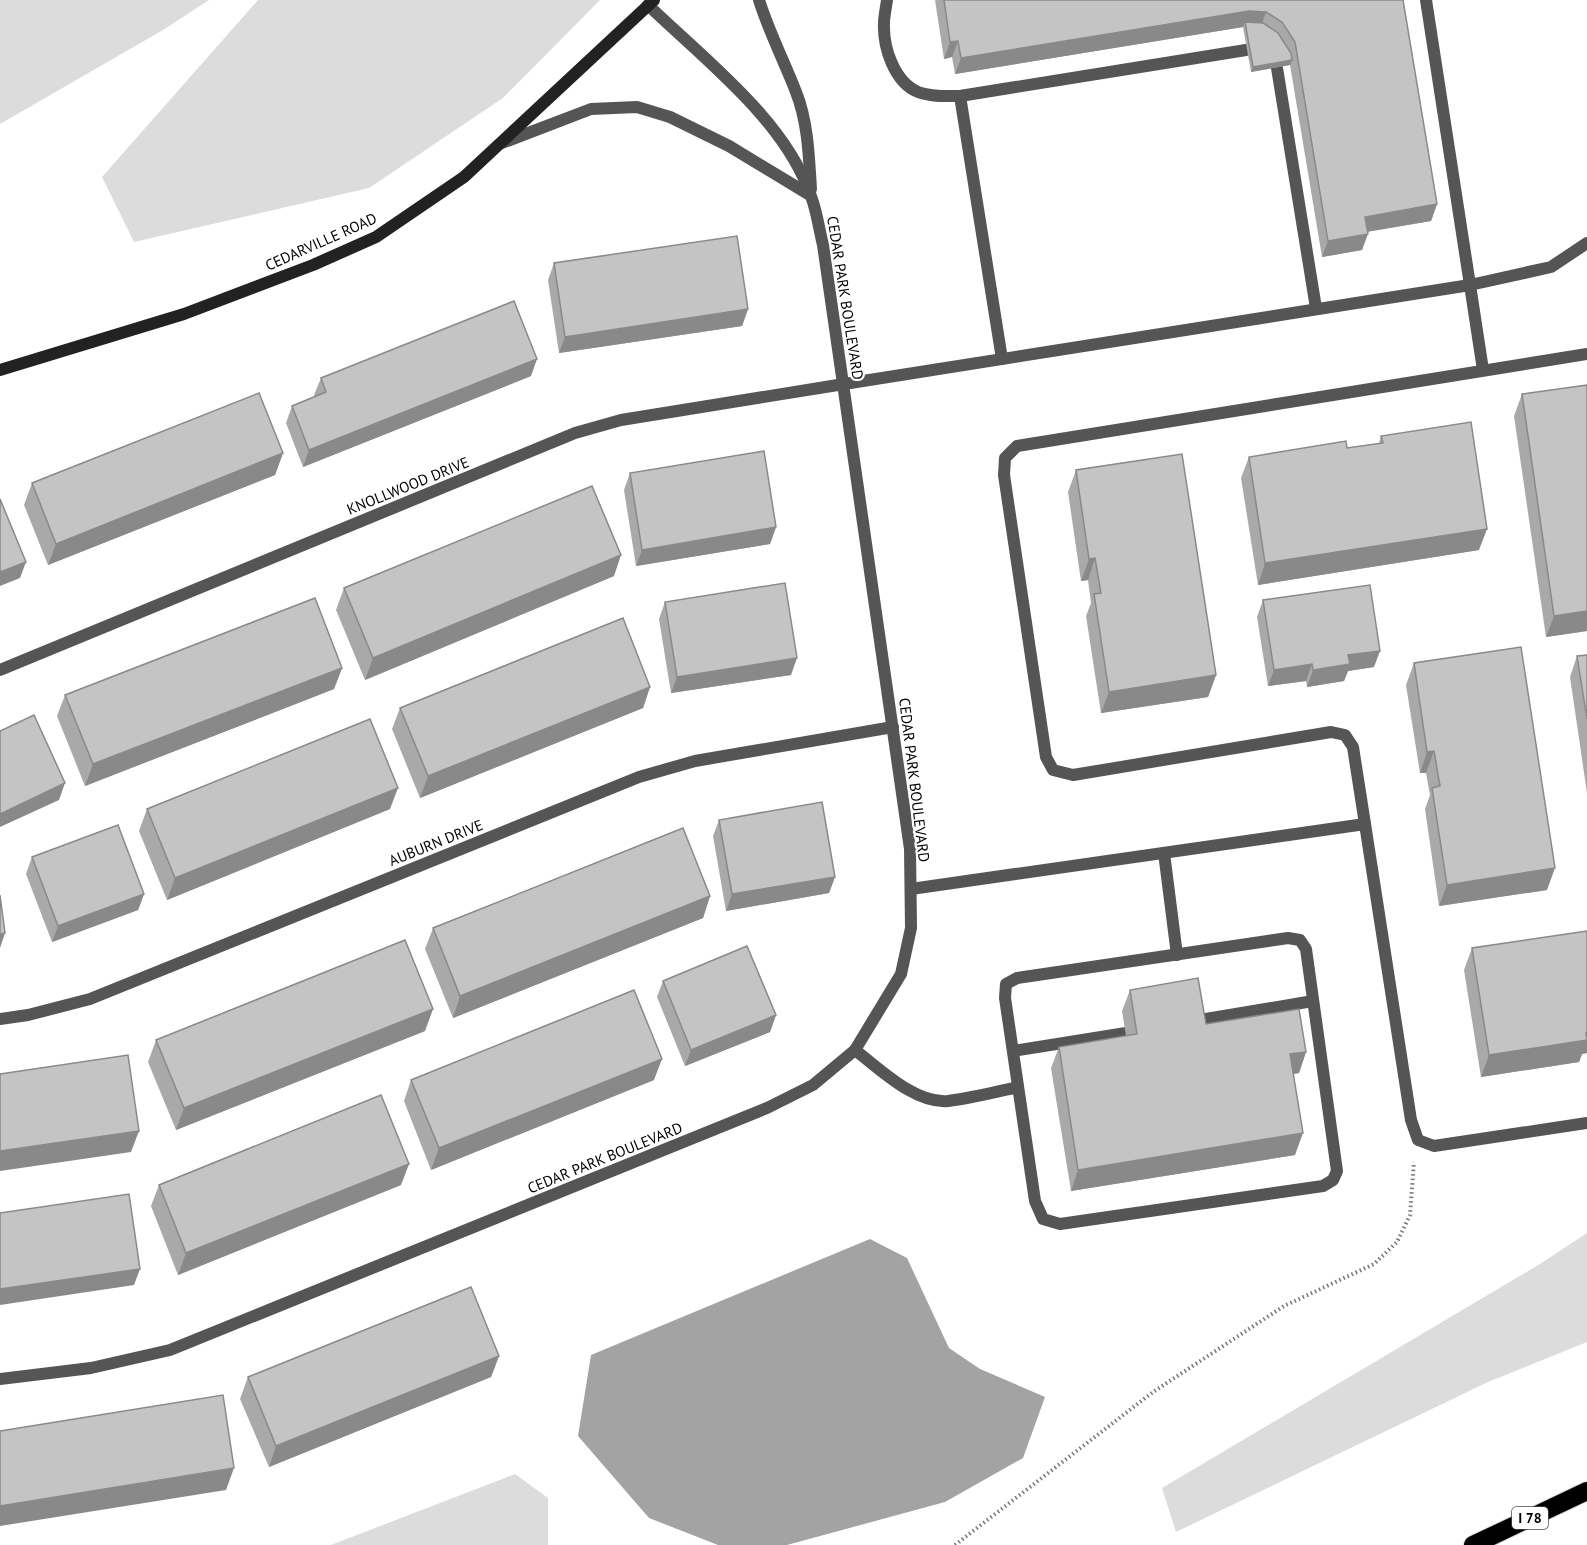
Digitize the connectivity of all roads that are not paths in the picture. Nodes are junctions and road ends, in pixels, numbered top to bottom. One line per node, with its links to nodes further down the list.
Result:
1 (759, 0): 9 (street)
2 (887, 0): 7 (street)
3 (1426, 0): 11 (street)
4 (651, 3): 8 (main road, CEDARVILLE ROAD); 9 (street, CEDAR PARK BOULEVARD)
5 (1246, 50): 7 (street)
6 (1277, 68): 12 (street)
7 (960, 96): 14 (street)
8 (502, 143): 9 (street); 15 (main road, CEDARVILLE ROAD)
9 (811, 196): 17 (street, CEDAR PARK BOULEVARD)
10 (1587, 243): 11 (street, KNOLLWOOD DRIVE)
11 (1470, 285): 12 (street, KNOLLWOOD DRIVE); 16 (street)
12 (1316, 308): 14 (street, KNOLLWOOD DRIVE)
13 (1587, 354): 16 (street)
14 (1002, 359): 17 (street, KNOLLWOOD DRIVE)
15 (0, 370)
16 (1483, 370): 20 (street)
17 (844, 384): 18 (street, KNOLLWOOD DRIVE); 19 (street, CEDAR PARK BOULEVARD)
18 (0, 669)
19 (893, 727): 22 (street, CEDAR PARK BOULEVARD); 25 (street, AUBURN DRIVE)
20 (1365, 824): 21 (street); 31 (street)
21 (1164, 853): 22 (street); 23 (street)
22 (911, 889): 28 (street, CEDAR PARK BOULEVARD)
23 (1177, 955): 24 (street); 29 (street)
24 (1313, 1001): 26 (street); 30 (street)
25 (0, 1019)
26 (1194, 1021)
27 (1126, 1033): 29 (street)
28 (855, 1050): 30 (street); 32 (street, CEDAR PARK BOULEVARD)
29 (1013, 1051): 30 (street)
30 (1018, 1087)
31 (1587, 1123)
32 (0, 1379)
33 (1587, 1491): 34 (highway, I 78)
34 (1473, 1545)

